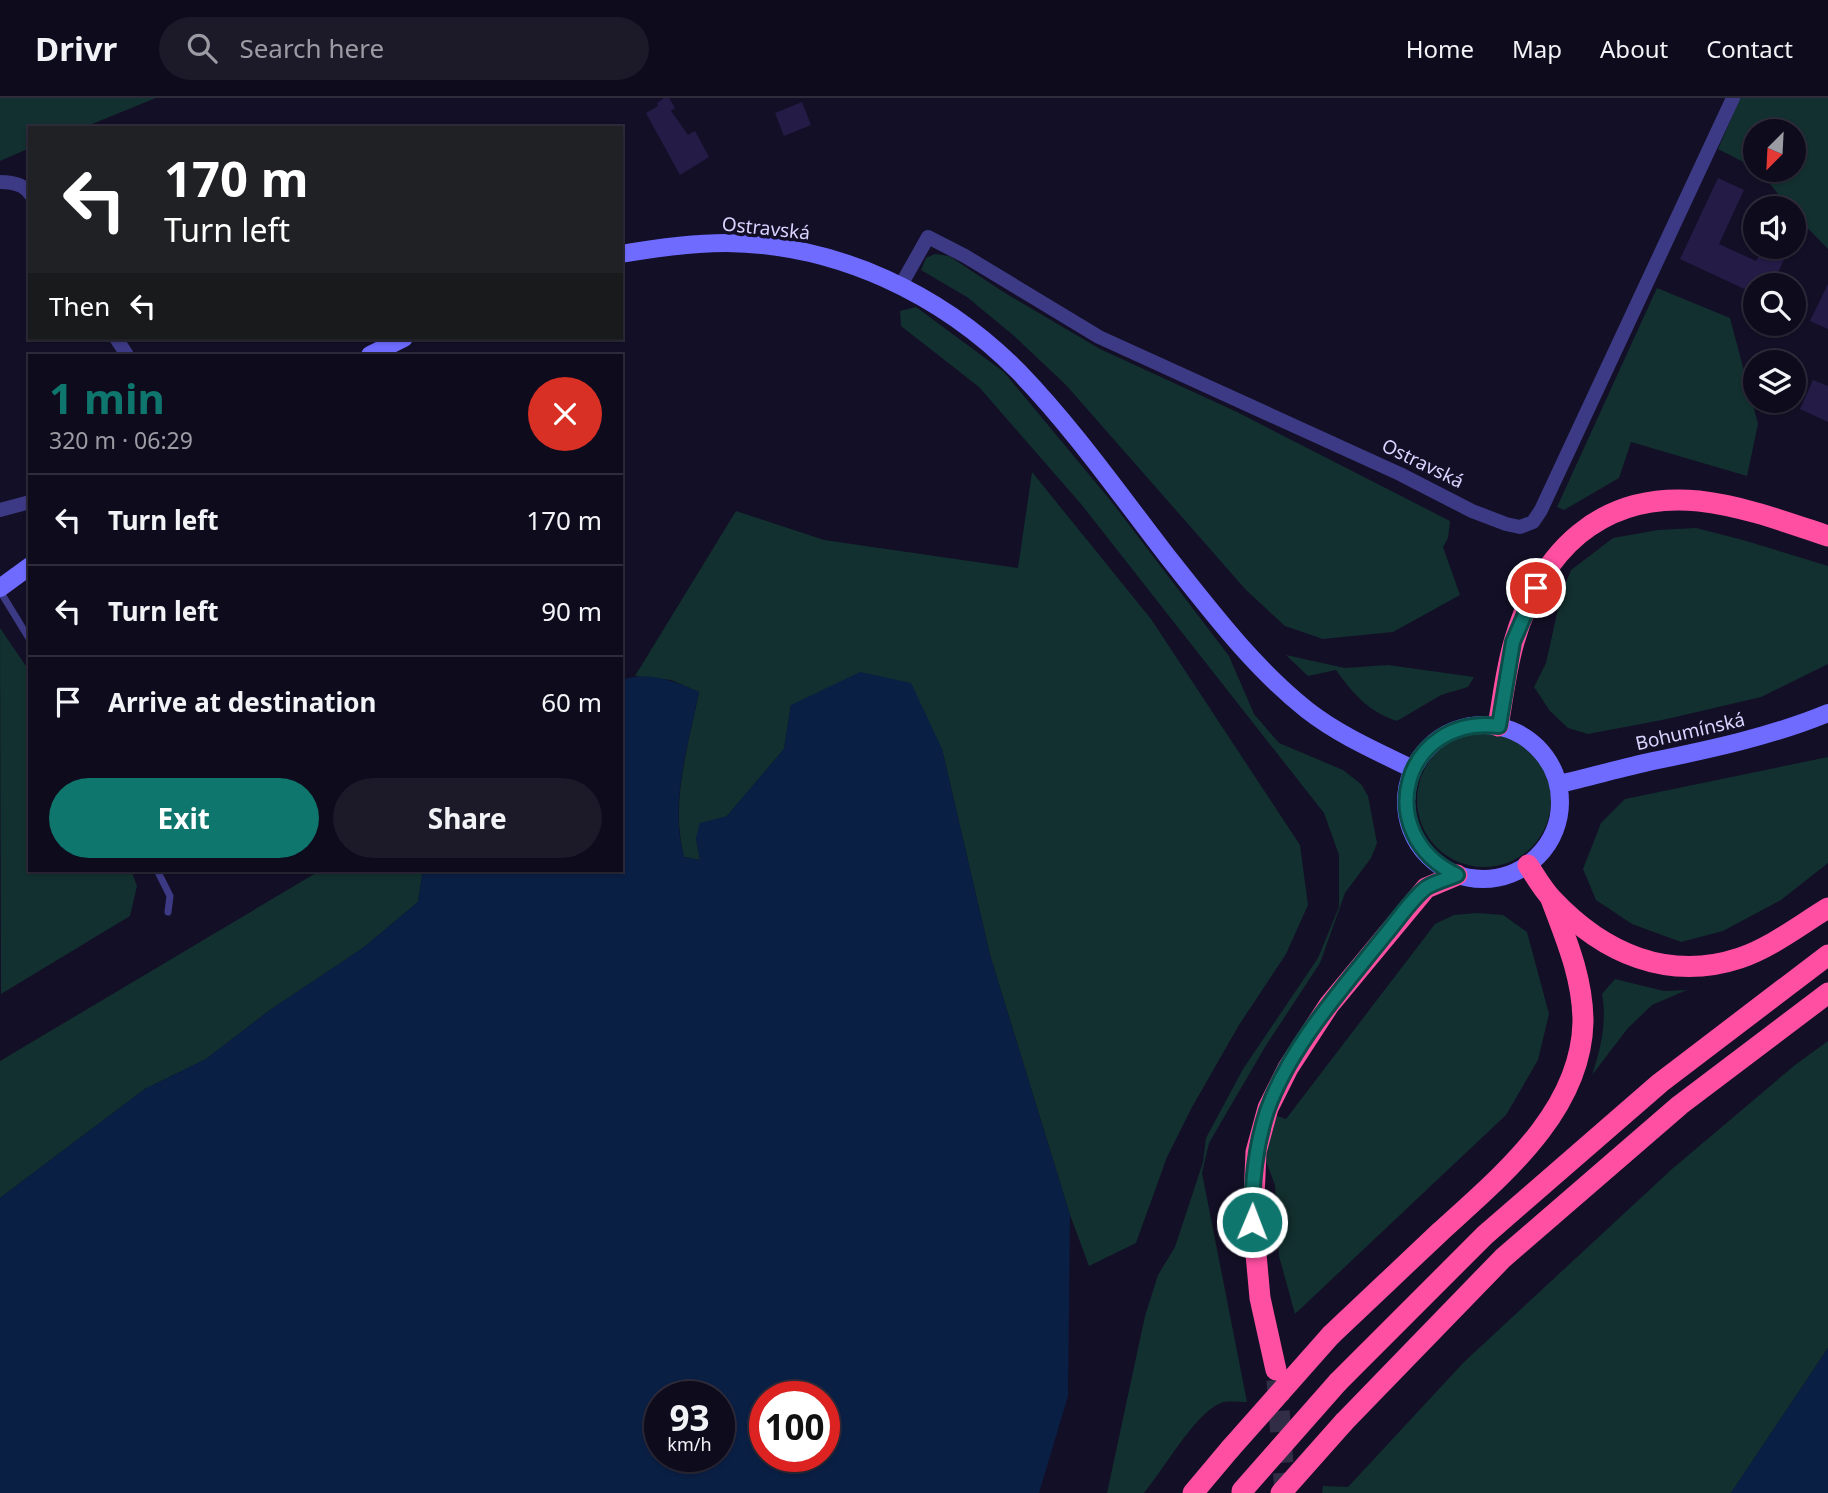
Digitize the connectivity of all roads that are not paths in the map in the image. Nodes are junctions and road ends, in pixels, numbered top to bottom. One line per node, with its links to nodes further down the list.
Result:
1 (1732, 98): 5 (street, Ostravská)
2 (0, 182): 3 (street)
3 (28, 191)
4 (623, 254): 5 (main road, Ostravská)
5 (901, 285): 16 (main road, Ostravská)
6 (400, 340): 7 (main road)
7 (372, 354)
8 (28, 503): 9 (street)
9 (0, 510)
10 (1828, 537): 15 (highway)
11 (28, 568): 12 (main road)
12 (0, 590): 13 (lane)
13 (28, 637)
14 (1828, 713): 17 (main road, Bohumínská)
15 (1499, 726): 16 (main road); 17 (main road)
16 (1413, 769): 20 (main road)
17 (1559, 784): 18 (main road)
18 (1528, 865): 20 (main road); 21 (highway)
19 (158, 872): 23 (lane)
20 (1457, 875): 26 (highway)
21 (1551, 899): 22 (highway); 28 (highway, bridge)
22 (1828, 908)
23 (168, 912)
24 (1828, 955): 27 (highway, bridge)
25 (1828, 993): 29 (highway, bridge)
26 (1276, 1370)
27 (1241, 1492)
28 (1193, 1493)
29 (1281, 1493)

